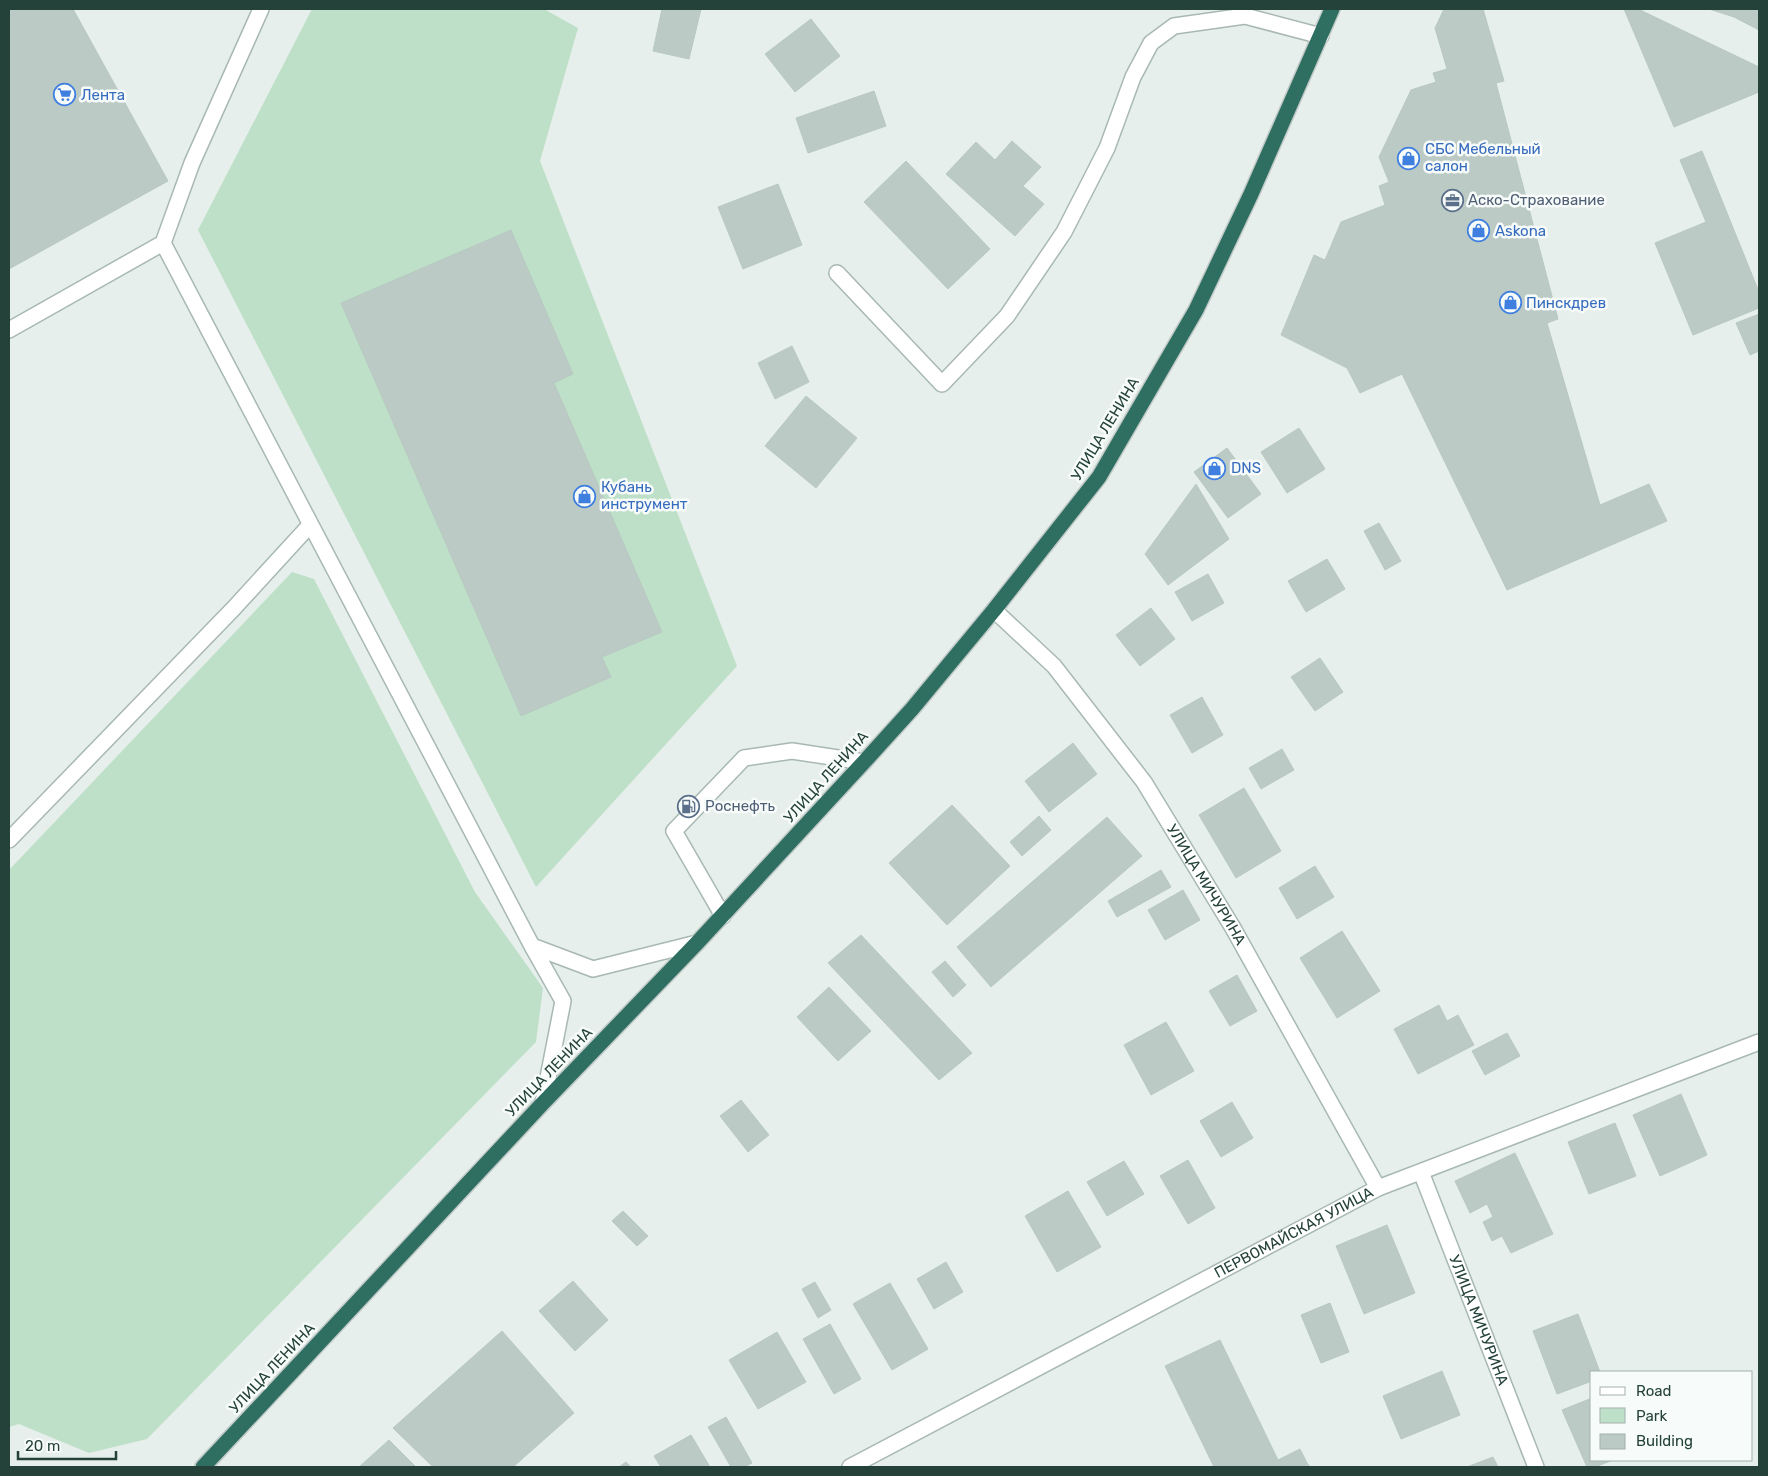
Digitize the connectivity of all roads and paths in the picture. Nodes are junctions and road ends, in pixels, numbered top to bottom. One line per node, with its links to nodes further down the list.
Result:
1 (261, 9): 4 (street)
2 (1332, 9): 3 (highway, УЛИЦА ЛЕНИНА)
3 (1321, 36): 5 (street); 8 (highway, УЛИЦА ЛЕНИНА)
4 (163, 243): 6 (street); 7 (street)
5 (837, 273)
6 (9, 330)
7 (310, 525): 10 (street); 13 (street)
8 (994, 610): 9 (highway, УЛИЦА ЛЕНИНА); 17 (street, УЛИЦА МИЧУРИНА)
9 (864, 762): 11 (highway, УЛИЦА ЛЕНИНА); 11 (street)
10 (9, 840)
11 (723, 916): 12 (highway, УЛИЦА ЛЕНИНА)
12 (697, 943): 13 (street); 15 (highway, УЛИЦА ЛЕНИНА)
13 (532, 946): 15 (street)
14 (1759, 1042): 16 (street, ПЕРВОМАЙСКАЯ УЛИЦА)
15 (543, 1103): 18 (highway, УЛИЦА ЛЕНИНА)
16 (1421, 1172): 17 (street, ПЕРВОМАЙСКАЯ УЛИЦА); 20 (street, УЛИЦА МИЧУРИНА)
17 (1378, 1188): 19 (street, ПЕРВОМАЙСКАЯ УЛИЦА)
18 (203, 1467)
19 (850, 1467)
20 (1536, 1467)

